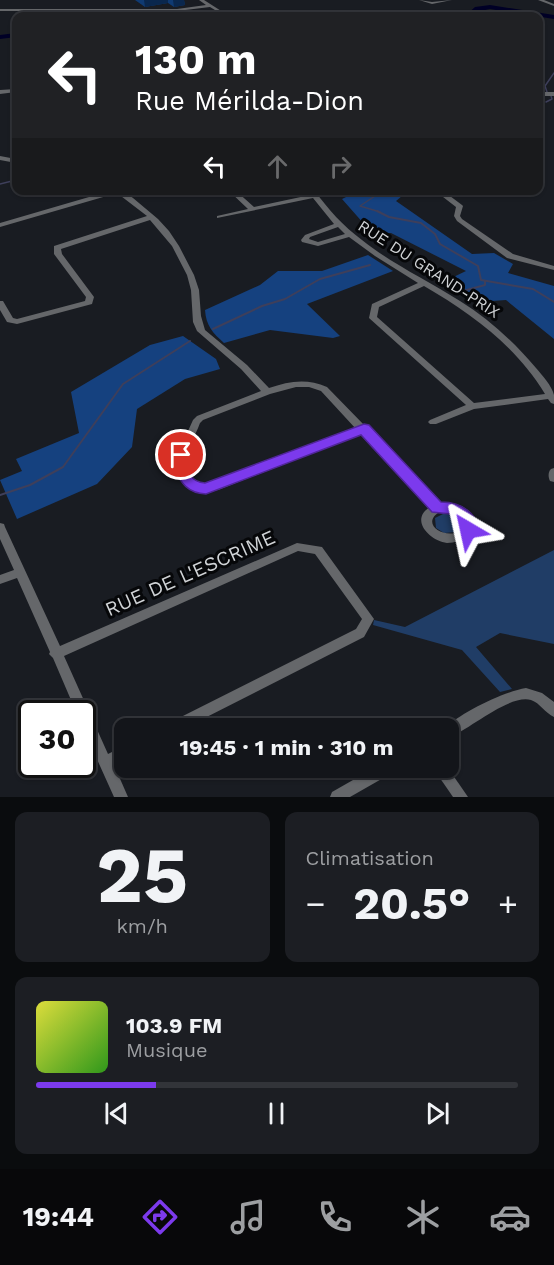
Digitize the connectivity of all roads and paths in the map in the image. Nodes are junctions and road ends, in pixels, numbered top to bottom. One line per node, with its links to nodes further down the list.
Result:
1 (192, 0): 8 (street)
2 (201, 0): 7 (street)
3 (450, 0): 5 (street)
4 (540, 0): 6 (street)
5 (424, 1)
6 (554, 5)
7 (210, 6): 8 (street); 11 (street)
8 (203, 7): 9 (street); 10 (street)
9 (0, 10)
10 (211, 12)
11 (220, 12)
12 (103, 195): 21 (street)
13 (122, 195): 19 (street)
14 (237, 195): 18 (street)
15 (304, 195): 18 (street)
16 (313, 195): 22 (street, RUE DU GRAND-PRIX)
17 (444, 195): 24 (street)
18 (252, 209): 20 (street)
19 (151, 217): 26 (street); 27 (street)
20 (219, 217)
21 (0, 225)
22 (338, 225): 23 (street, RUE DU GRAND-PRIX); 23 (street)
23 (349, 235): 25 (street, RUE DU GRAND-PRIX)
24 (554, 268)
25 (424, 283): 28 (street, RUE DU GRAND-PRIX); 29 (street)
26 (0, 303)
27 (267, 392): 31 (street); 31 (street)
28 (553, 398): 29 (street)
29 (472, 406): 30 (street)
30 (433, 422)
31 (364, 429): 34 (street)
32 (554, 471): 33 (street)
33 (554, 478)
34 (437, 508)
35 (0, 527): 36 (street)
36 (20, 572): 37 (street); 38 (street)
37 (0, 580)
38 (56, 654): 40 (street, RUE DE L'ESCRIME); 43 (street)
39 (554, 711): 41 (street)
40 (192, 718)
41 (459, 726)
42 (114, 758): 43 (street)
43 (106, 762): 46 (street)
44 (370, 778): 47 (street)
45 (447, 778): 48 (street)
46 (121, 797)
47 (337, 797)
48 (461, 797)

